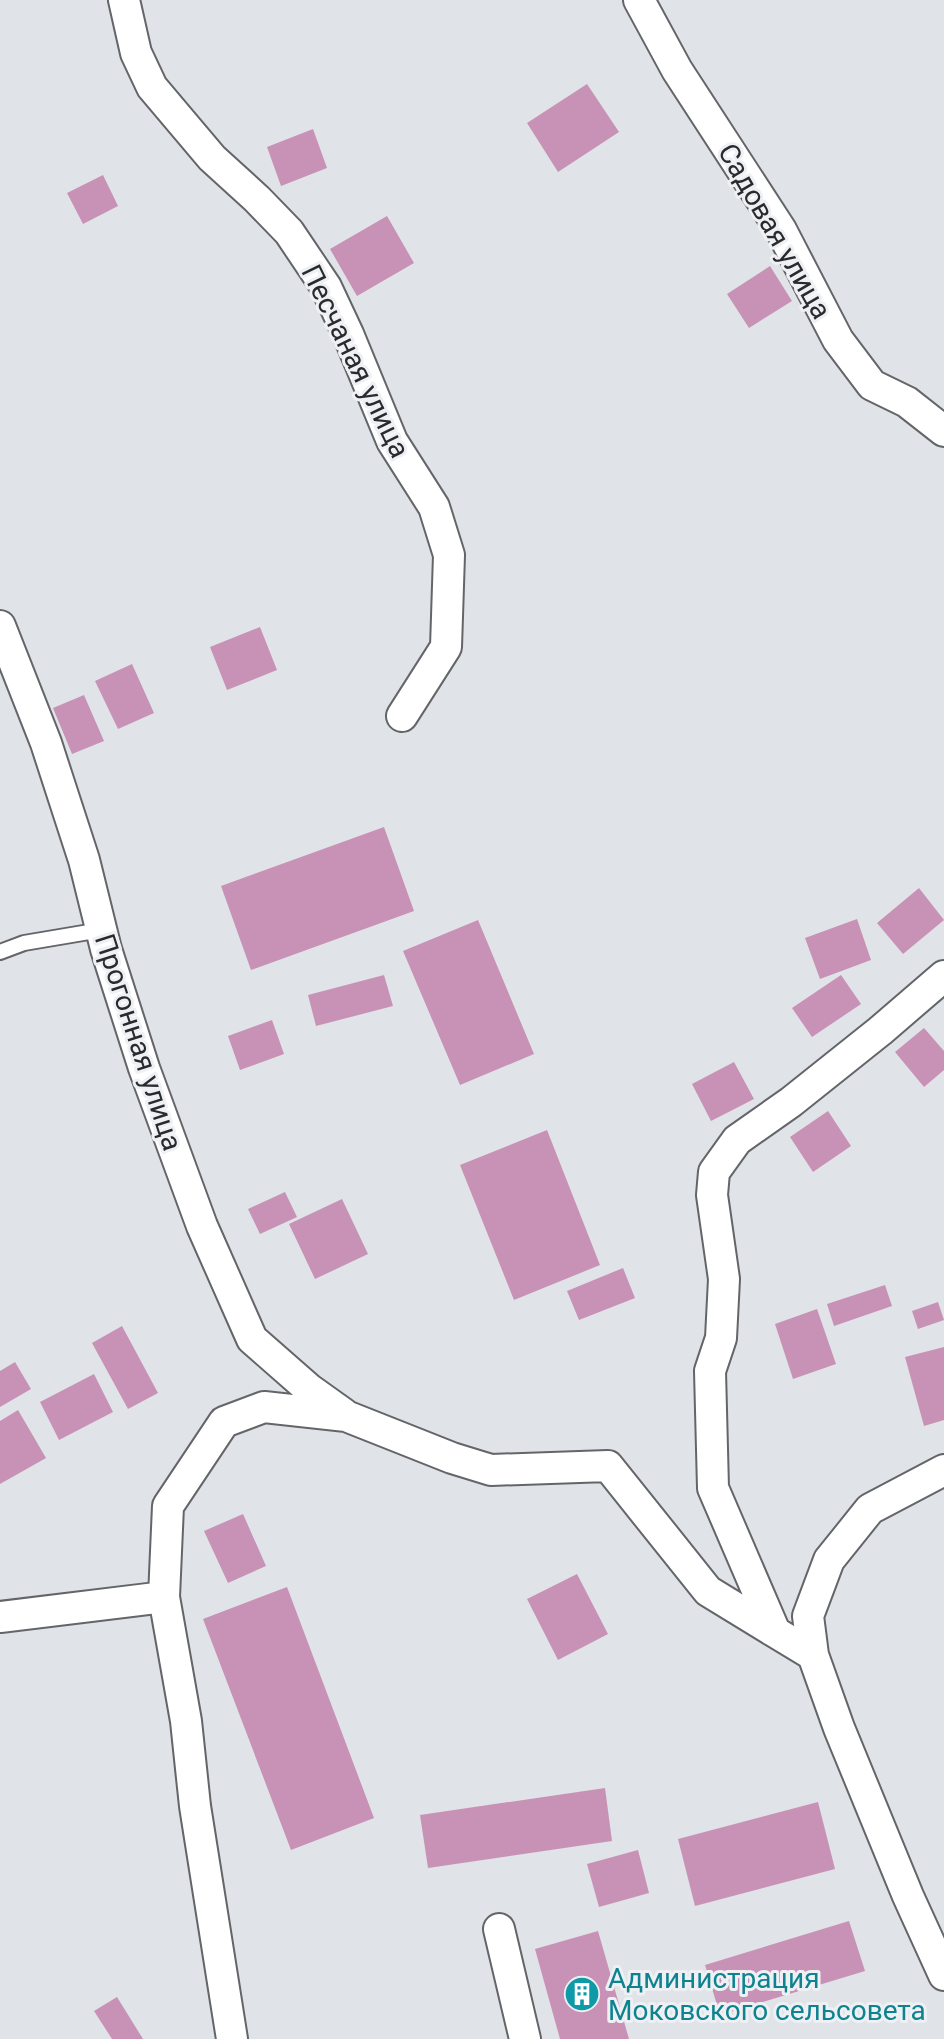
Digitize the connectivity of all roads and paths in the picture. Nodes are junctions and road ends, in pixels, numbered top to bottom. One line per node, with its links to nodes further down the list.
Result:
1 (124, 0): 5 (street, Песчаная улица)
2 (639, 0): 3 (street, Садовая улица)
3 (944, 431)
4 (0, 626): 6 (street, Прогонная улица)
5 (402, 716)
6 (101, 930): 7 (lane); 9 (street, Прогонная улица)
7 (0, 952)
8 (944, 976): 13 (street)
9 (346, 1416): 11 (street); 13 (street)
10 (944, 1470): 14 (street)
11 (164, 1597): 12 (street); 17 (street)
12 (0, 1617)
13 (775, 1632): 14 (street)
14 (813, 1655): 16 (street)
15 (499, 1929): 18 (street)
16 (944, 1975)
17 (232, 2039)
18 (525, 2039)

